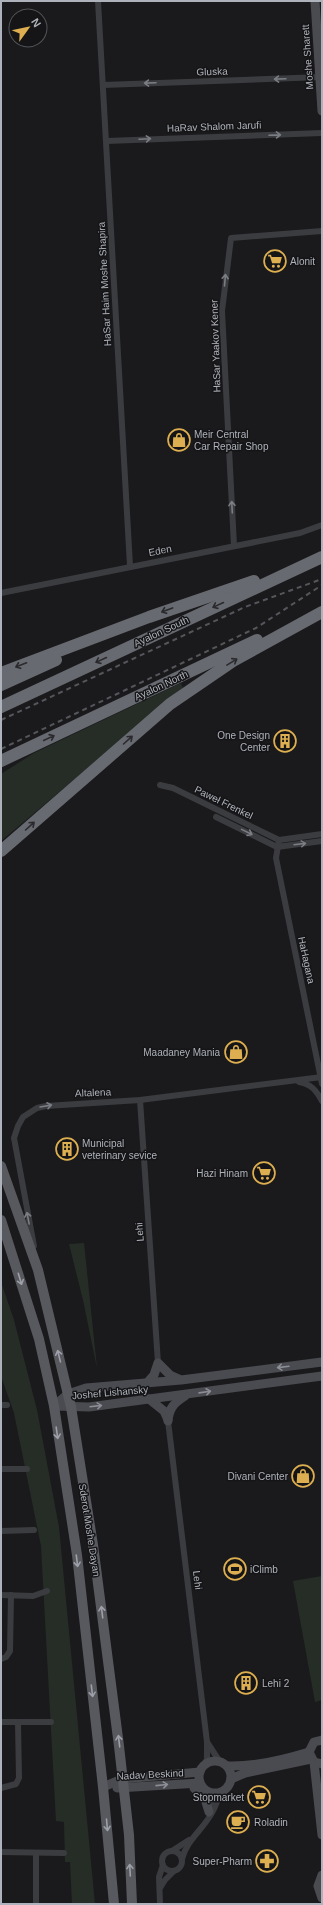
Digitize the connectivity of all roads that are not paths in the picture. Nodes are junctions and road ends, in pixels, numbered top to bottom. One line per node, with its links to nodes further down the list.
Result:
1 (98, 1): 4 (street, HaSar Haim Moshe Shapira)
2 (315, 1): 3 (street, Moshe Sharett)
3 (320, 77): 4 (street, Gluska, one-way to 4); 5 (street, Moshe Sharett)
4 (103, 85): 7 (street, HaSar Haim Moshe Shapira)
5 (322, 111)
6 (322, 133): 7 (street, HaRav Shalom Jarufi, one-way to 6)
7 (106, 140): 13 (street, HaSar Haim Moshe Shapira)
8 (322, 231): 10 (street, HaSar Yaakov Kener, one-way to 8)
9 (322, 525): 10 (street, Eden)
10 (234, 546): 13 (street, Eden)
11 (322, 557): 12 (highway, Ayalon South)
12 (304, 564): 16 (highway, one-way to 16); 19 (highway, Ayalon South, one-way to 19)
13 (130, 566): 14 (street, Eden)
14 (1, 593)
15 (322, 610): 20 (highway, Ayalon North, one-way to 15); 27 (highway, one-way to 15)
16 (149, 617): 17 (highway, one-way to 17); 18 (highway)
17 (1, 673)
18 (1, 685)
19 (1, 707)
20 (1, 762)
21 (160, 785): 24 (street, Paweł Frenkel)
22 (216, 817): 26 (street, Paweł Frenkel, one-way to 26)
23 (322, 834): 24 (street)
24 (279, 840): 26 (street, HaHagana)
25 (322, 841): 26 (street, one-way to 25)
26 (278, 847): 28 (street, HaHagana)
27 (1, 852)
28 (321, 1077): 29 (street, Altalena); 30 (street, HaHagana)
29 (291, 1081): 31 (street, Altalena); 32 (street)
30 (322, 1084)
31 (140, 1100): 35 (street, Altalena, one-way to 31); 37 (street, Lehi)
32 (322, 1101)
33 (1, 1166): 35 (main road, Sderot Moshe Dayan)
34 (1, 1220): 44 (main road, Sderot Moshe Dayan, one-way to 44)
35 (38, 1270): 41 (main road, Sderot Moshe Dayan, one-way to 35)
36 (322, 1362): 39 (street, Joshef Lishansky, one-way to 39)
37 (158, 1363): 39 (street); 40 (street)
38 (322, 1376): 42 (street, Joshef Lishansky, one-way to 38)
39 (181, 1380): 40 (street, Joshef Lishansky)
40 (148, 1382): 41 (street, Joshef Lishansky)
41 (68, 1394): 44 (street, Joshef Lishansky); 45 (main road, Sderot Moshe Dayan)
42 (186, 1395): 43 (street, Joshef Lishansky); 46 (street)
43 (149, 1399): 45 (street, Joshef Lishansky, one-way to 43); 46 (street)
44 (54, 1406): 45 (street, Joshef Lishansky); 67 (main road, Sderot Moshe Dayan, one-way to 67)
45 (71, 1407): 66 (main road, Sderot Moshe Dayan, one-way to 45)
46 (168, 1421): 59 (street, Lehi)
47 (1, 1469): 48 (street)
48 (26, 1469)
49 (34, 1530): 50 (street)
50 (1, 1531)
51 (47, 1591): 53 (street)
52 (1, 1595): 53 (street)
53 (11, 1595): 54 (street)
54 (1, 1659)
55 (1, 1722): 56 (street)
56 (18, 1722): 57 (street); 68 (street)
57 (51, 1722)
58 (322, 1740): 60 (street)
59 (207, 1742): 61 (street, Lehi); 62 (street, Lehi)
60 (314, 1759): 61 (street); 63 (street); 73 (street)
61 (223, 1764): 62 (street); 63 (street)
62 (202, 1768): 65 (street); 66 (street, Nadav Beskind)
63 (231, 1779): 70 (street)
64 (180, 1783): 65 (street, Nadav Beskind); 66 (street, Nadav Beskind, one-way to 64); 71 (street)
65 (200, 1783): 69 (street)
66 (123, 1784): 67 (street, Nadav Beskind); 87 (main road, Sderot Moshe Dayan, one-way to 66)
67 (103, 1786): 86 (main road, Sderot Moshe Dayan, one-way to 86)
68 (1, 1788)
69 (210, 1793): 70 (street); 71 (street)
70 (220, 1793): 72 (street)
71 (208, 1812): 72 (street)
72 (202, 1825): 74 (street)
73 (322, 1835)
74 (190, 1840): 75 (street); 79 (street)
75 (172, 1851): 79 (street); 80 (street)
76 (1, 1852): 77 (street)
77 (36, 1853): 78 (street); 85 (street)
78 (64, 1853)
79 (182, 1859): 81 (street)
80 (163, 1865): 81 (street); 83 (street)
81 (174, 1871): 83 (street)
82 (322, 1875): 84 (street)
83 (160, 1888): 88 (street)
84 (322, 1898)
85 (36, 1904)
86 (114, 1904)
87 (132, 1904)
88 (160, 1904)

